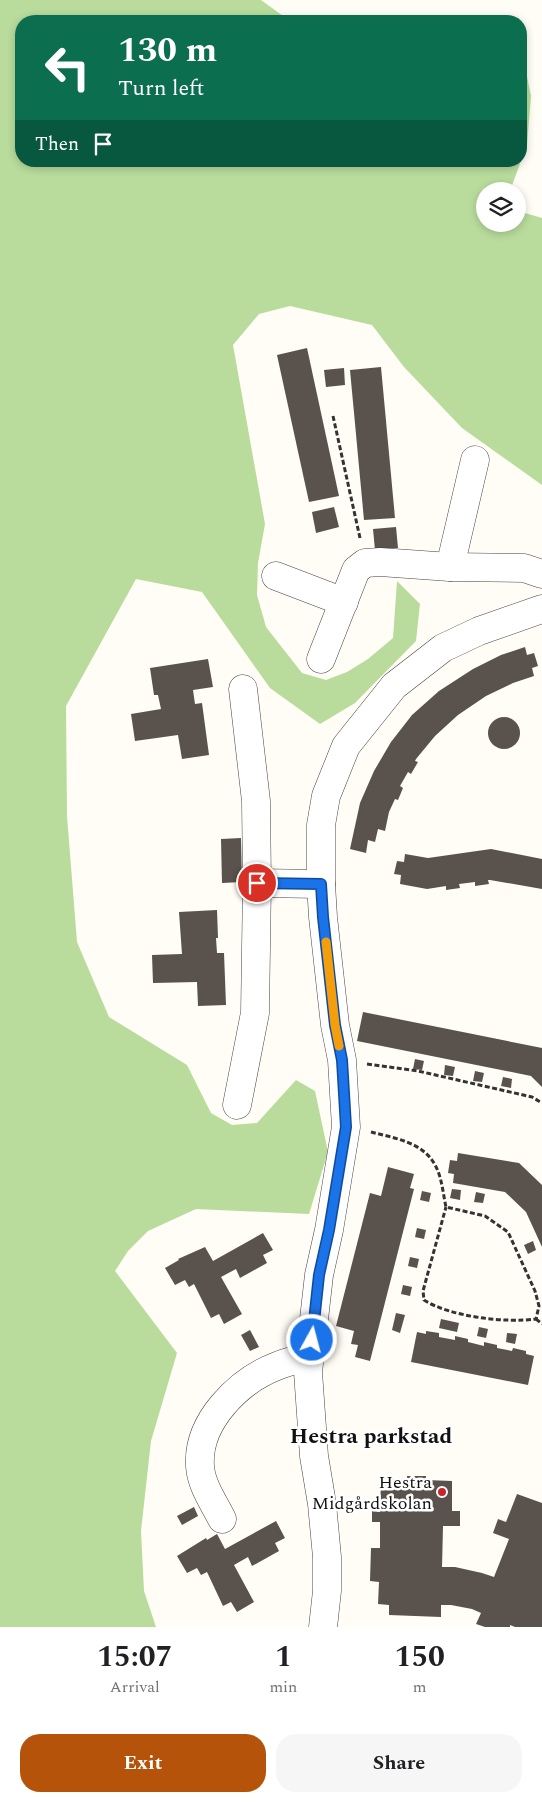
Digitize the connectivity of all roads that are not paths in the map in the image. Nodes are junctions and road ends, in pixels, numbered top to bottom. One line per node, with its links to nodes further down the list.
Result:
1 (475, 460): 2 (street)
2 (450, 567): 3 (street); 5 (street)
3 (542, 574)
4 (276, 576): 5 (street)
5 (344, 602): 7 (street)
6 (542, 609): 10 (street)
7 (321, 659)
8 (243, 689): 9 (street)
9 (257, 883): 10 (street); 11 (street)
10 (321, 884): 12 (street)
11 (237, 1105)
12 (310, 1356): 13 (street); 14 (street)
13 (222, 1519)
14 (322, 1627)

